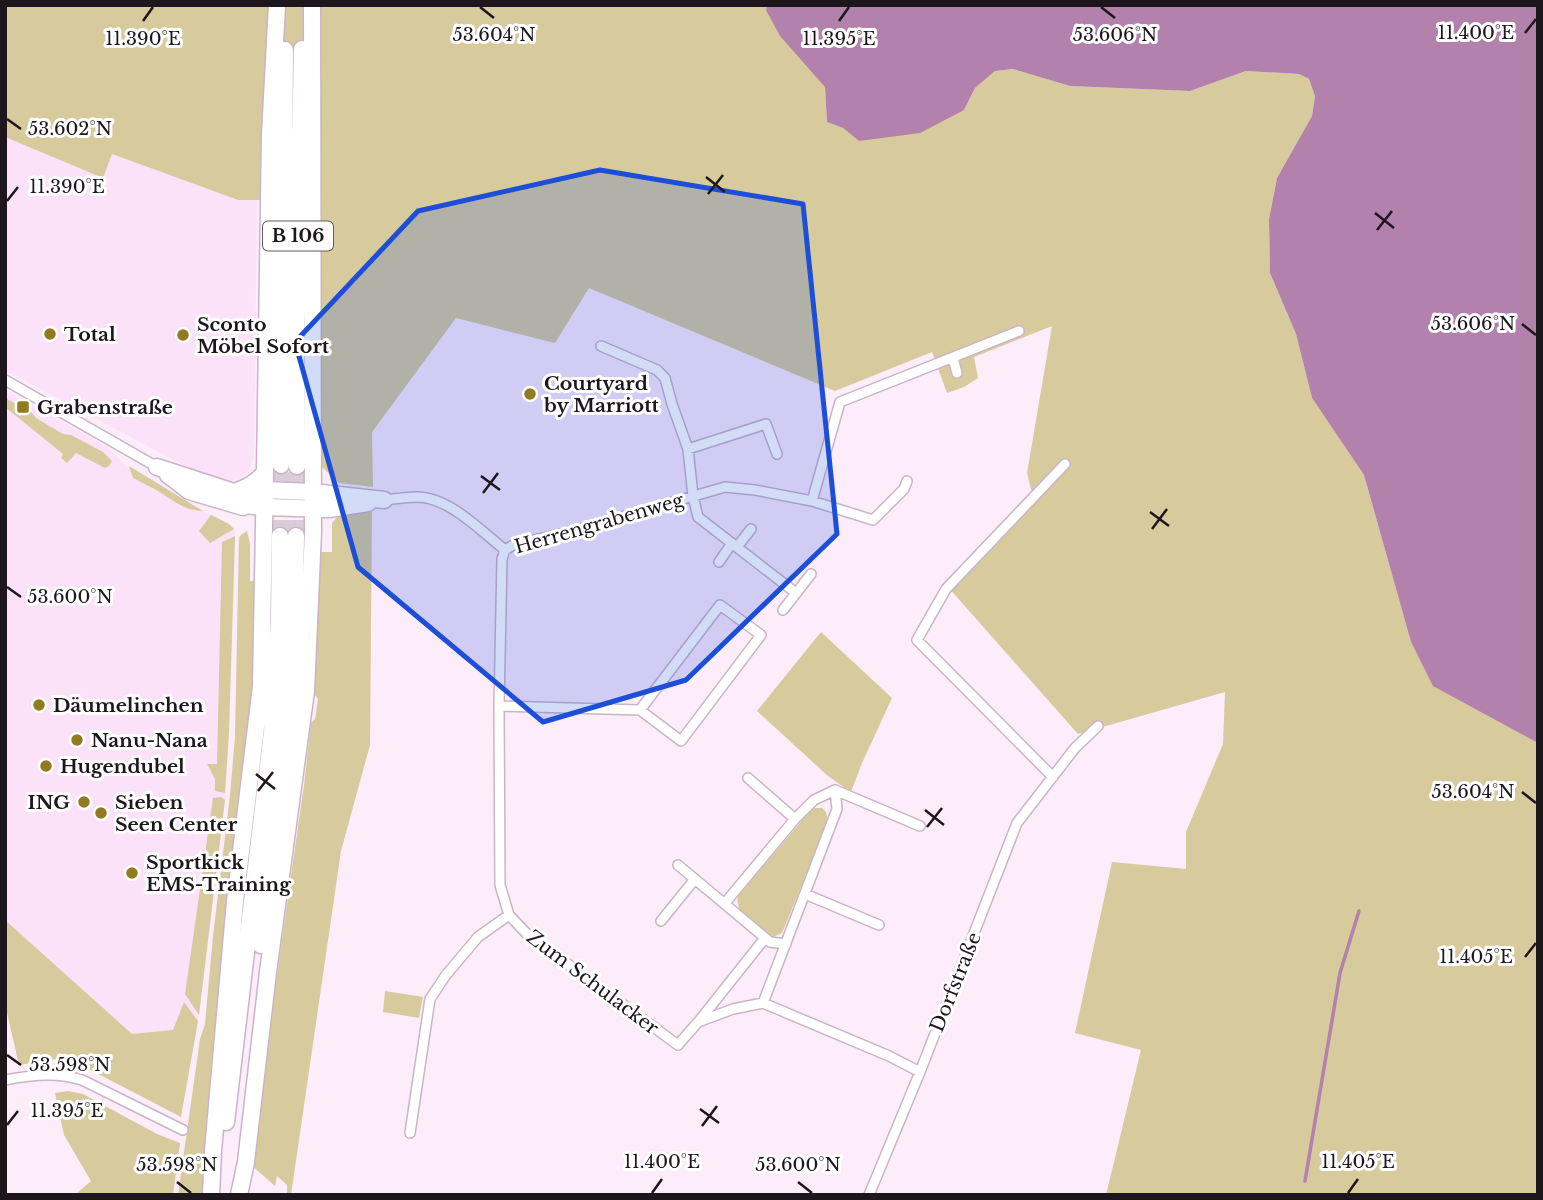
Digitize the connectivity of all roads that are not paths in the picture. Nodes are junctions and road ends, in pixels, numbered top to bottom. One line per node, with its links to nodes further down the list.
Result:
1 (277, 5): 14 (highway)
2 (286, 5): 14 (highway, B 106)
3 (303, 5): 14 (highway, B 106)
4 (312, 5): 21 (highway)
5 (1019, 331): 7 (street)
6 (601, 346): 10 (street, Herrengrabenweg)
7 (953, 358): 8 (street); 20 (street)
8 (957, 373)
9 (5, 380): 13 (street)
10 (688, 449): 11 (street); 17 (street, Herrengrabenweg)
11 (777, 454)
12 (1065, 464): 33 (street)
13 (157, 467): 18 (highway)
14 (281, 468): 16 (highway); 18 (highway)
15 (907, 481): 20 (street, Herrengrabenweg)
16 (275, 495): 18 (highway); 21 (highway); 21 (highway); 22 (highway)
17 (693, 496): 20 (street, Herrengrabenweg); 24 (street, Herrengrabenweg); 25 (street, Herrengrabenweg)
18 (234, 498): 22 (highway)
19 (384, 500): 21 (highway); 25 (street)
20 (812, 500)
21 (311, 503): 56 (highway)
22 (265, 527): 53 (highway)
23 (751, 529): 24 (street)
24 (734, 545): 26 (street); 28 (street, Herrengrabenweg)
25 (505, 550): 30 (street, Zum Schulacker)
26 (719, 562)
27 (811, 574): 28 (street)
28 (796, 593): 29 (street)
29 (783, 610)
30 (499, 706): 31 (street); 42 (street, Zum Schulacker)
31 (640, 710): 31 (street)
32 (1098, 726): 33 (street, Dorfstraße)
33 (1053, 777): 49 (street, Dorfstraße)
34 (748, 778): 36 (street)
35 (835, 790): 36 (street); 37 (street); 40 (street)
36 (795, 819): 41 (street)
37 (920, 826)
38 (678, 865): 39 (street)
39 (695, 879): 41 (street); 43 (street)
40 (806, 894): 44 (street); 46 (street)
41 (725, 904): 45 (street)
42 (509, 915): 48 (street, Zum Schulacker); 52 (street)
43 (661, 920)
44 (879, 925)
45 (765, 938): 46 (street); 48 (street)
46 (786, 944): 47 (street)
47 (762, 1003): 48 (street); 49 (street)
48 (698, 1023)
49 (920, 1072): 57 (street, Dorfstraße)
50 (5, 1080): 51 (street)
51 (183, 1129)
52 (410, 1133)
53 (211, 1195)
54 (217, 1195): 55 (highway)
55 (233, 1195)
56 (239, 1195)
57 (869, 1195)

